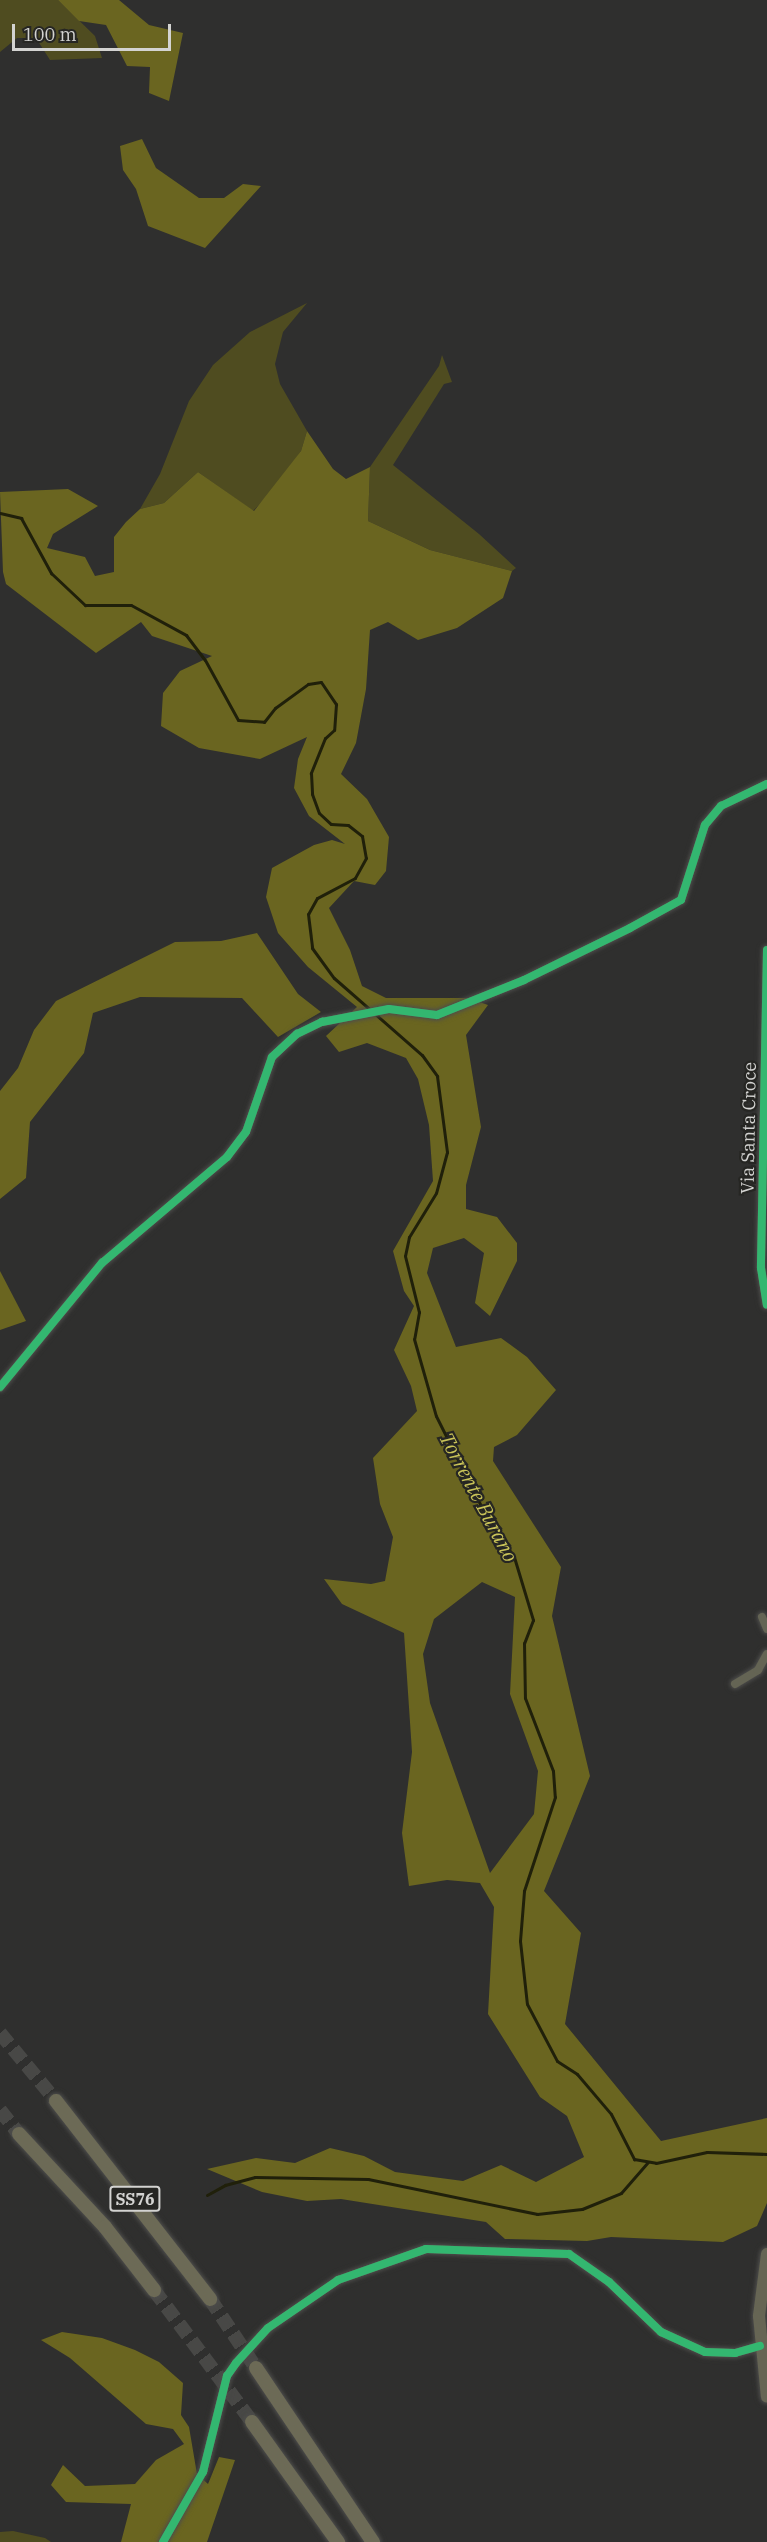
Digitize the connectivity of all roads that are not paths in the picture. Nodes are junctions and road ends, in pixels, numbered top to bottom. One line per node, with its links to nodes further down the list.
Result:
1 (767, 784): 4 (street)
2 (767, 950): 3 (street, Via Santa Croce)
3 (767, 1305)
4 (0, 1387)
5 (762, 1617): 6 (street)
6 (767, 1629)
7 (767, 1654): 8 (street)
8 (735, 1684)
9 (56, 2101): 13 (highway, SS76)
10 (19, 2134): 12 (highway, SS76)
11 (767, 2254): 14 (main road)
12 (154, 2290)
13 (210, 2299)
14 (760, 2346): 16 (main road); 18 (street)
15 (256, 2367): 20 (highway)
16 (767, 2397)
17 (252, 2422): 19 (highway)
18 (163, 2542)
19 (338, 2542)
20 (373, 2542)

